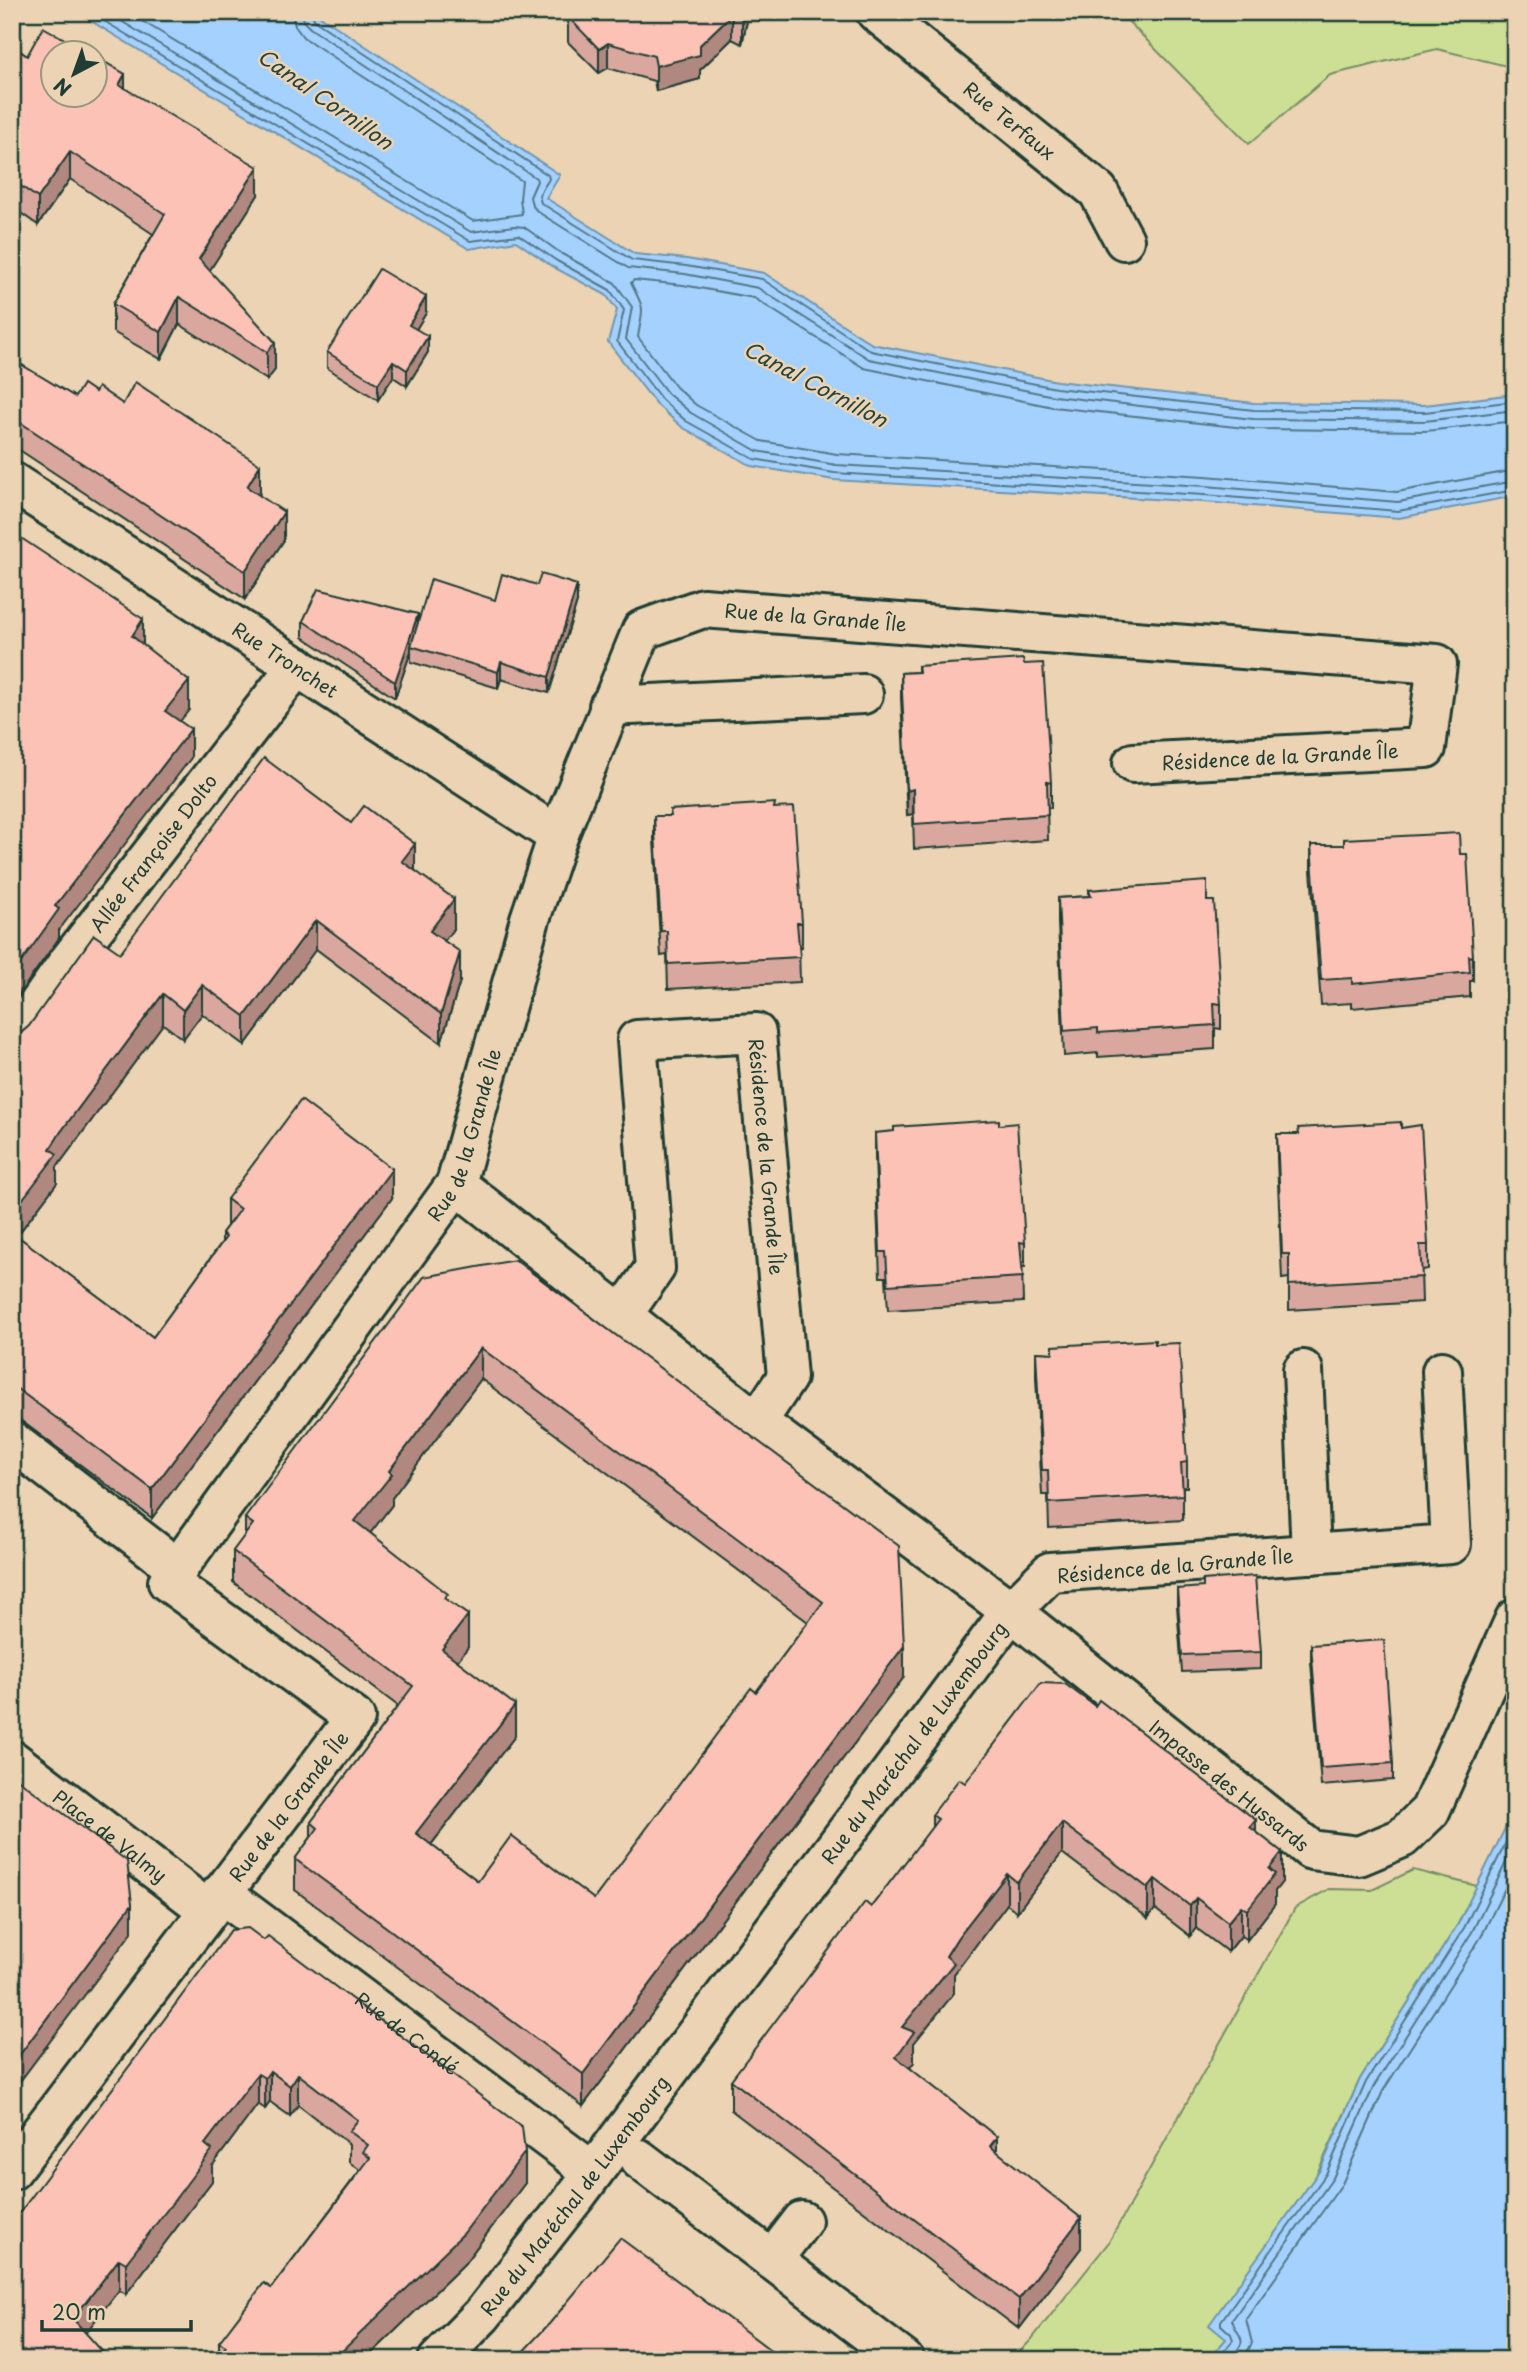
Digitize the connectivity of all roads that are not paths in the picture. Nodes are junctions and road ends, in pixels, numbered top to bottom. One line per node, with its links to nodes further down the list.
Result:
1 (876, 12): 2 (street, Rue Terfaux)
2 (1124, 240)
3 (12, 482): 5 (street, Rue Tronchet)
4 (1437, 664): 7 (street, Rue de la Grande Île); 8 (street, Résidence de la Grande Île)
5 (297, 666): 9 (street, Rue Tronchet); 10 (street, Allée Françoise Dolto)
6 (863, 694): 7 (street)
7 (609, 706): 9 (street, Rue de la Grande Île)
8 (1133, 763)
9 (558, 836): 11 (street, Rue de la Grande Île)
10 (12, 1042)
11 (456, 1184): 12 (street, Rue du Maréchal de Luxembourg); 18 (street, Rue de la Grande Île)
12 (623, 1314): 15 (street, Rue du Maréchal de Luxembourg); 15 (street, Résidence de la Grande Île)
13 (1303, 1370): 17 (street, Résidence de la Grande Île)
14 (1442, 1371): 17 (street, Résidence de la Grande Île)
15 (757, 1422): 19 (street, Rue du Maréchal de Luxembourg)
16 (12, 1441): 18 (street)
17 (1311, 1554): 19 (street, Résidence de la Grande Île)
18 (178, 1569): 22 (street, Rue de la Grande Île)
19 (1011, 1611): 20 (street, Impasse des Hussards); 25 (street, Rue du Maréchal de Luxembourg)
20 (1515, 1619)
21 (12, 1760): 22 (street, Place de Valmy)
22 (215, 1901): 24 (street, Rue de la Grande Île); 25 (street, Rue de Condé)
23 (645, 2159): 27 (street)
24 (12, 2170)
25 (593, 2172): 28 (street, Rue du Maréchal de Luxembourg)
26 (802, 2221): 27 (street)
27 (772, 2260): 29 (street)
28 (438, 2360)
29 (904, 2360)

